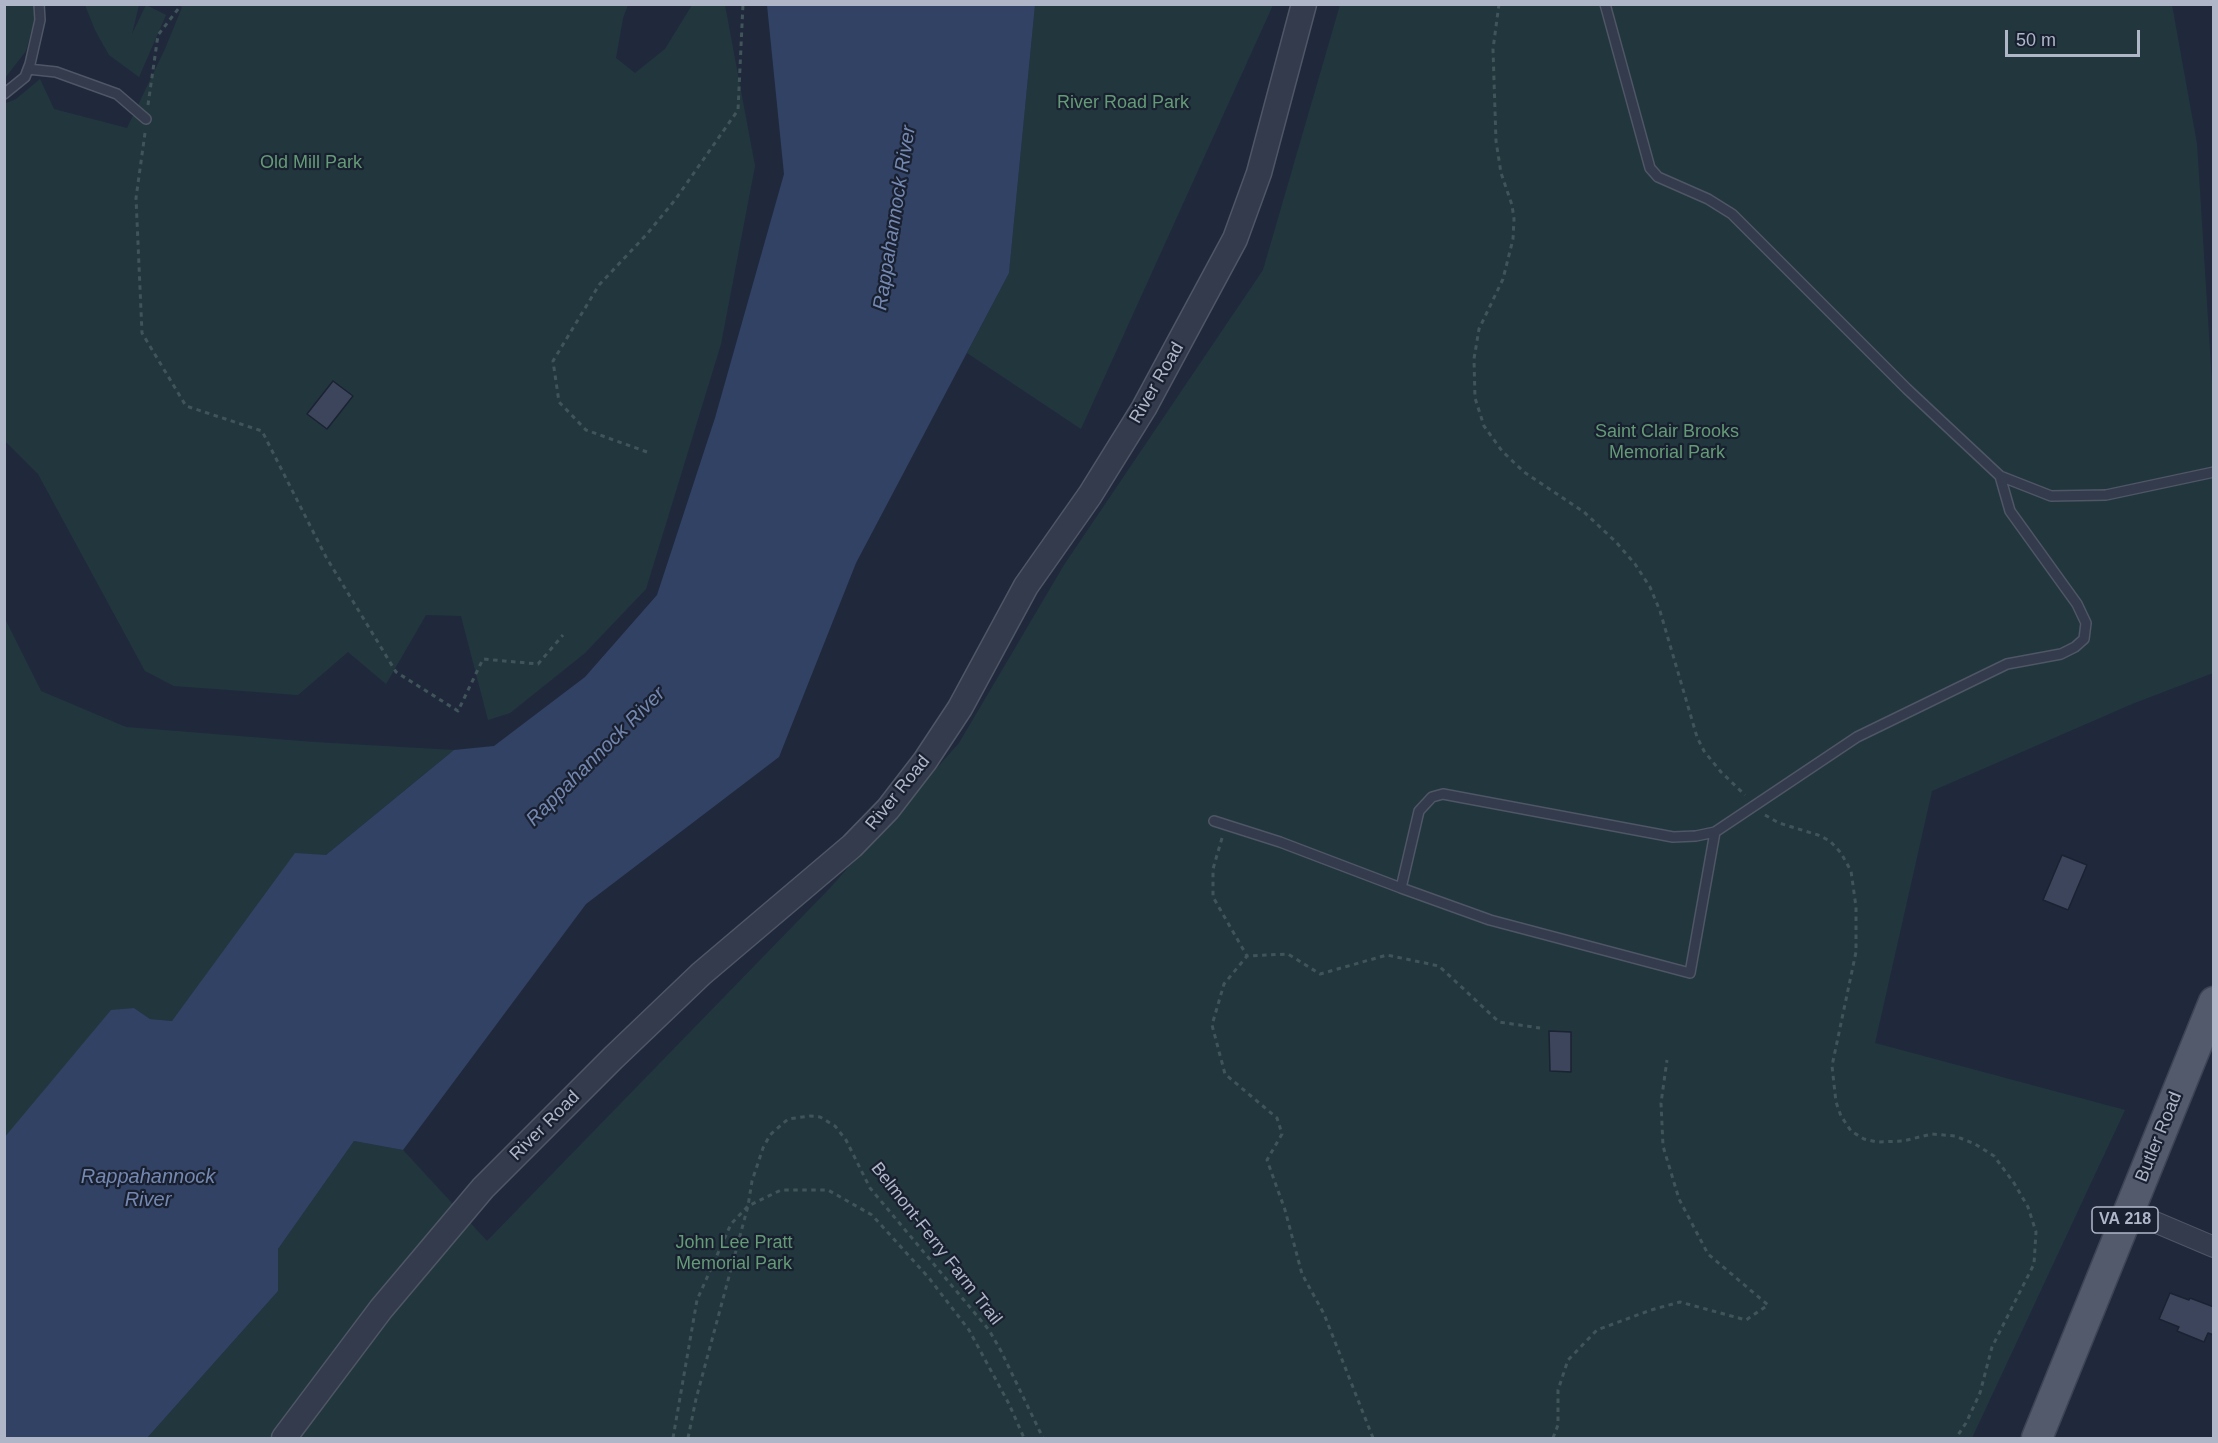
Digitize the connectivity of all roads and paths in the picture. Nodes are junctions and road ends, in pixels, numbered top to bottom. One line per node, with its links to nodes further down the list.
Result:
1 (39, 4): 7 (lane)
2 (182, 4): 9 (path)
3 (743, 4): 10 (path)
4 (1304, 4): 26 (street, River Road)
5 (1499, 4): 14 (path)
6 (1605, 4): 12 (lane)
7 (28, 69): 8 (lane); 9 (lane)
8 (4, 94)
9 (146, 119): 13 (path)
10 (647, 452)
11 (2214, 472): 12 (lane)
12 (2000, 476): 14 (lane)
13 (563, 635)
14 (1755, 805): 17 (lane); 33 (path)
15 (1214, 821): 16 (lane)
16 (1226, 825): 18 (lane); 19 (path)
17 (1715, 832): 18 (lane); 18 (lane)
18 (1401, 888)
19 (1247, 956): 21 (path); 31 (path)
20 (2214, 1002): 24 (main road, Butler Road / VA 218)
21 (1540, 1028)
22 (1667, 1060): 32 (path)
23 (748, 1206): 27 (path); 28 (path, Belmont-Ferry Farm Trail); 29 (path); 30 (path, Belmont-Ferry Farm Trail)
24 (2129, 1211): 25 (street); 34 (main road, Butler Road / VA 218)
25 (2214, 1247)
26 (284, 1438)
27 (673, 1438)
28 (688, 1438)
29 (1024, 1438)
30 (1043, 1438)
31 (1373, 1438)
32 (1553, 1438)
33 (1956, 1438)
34 (2037, 1438)

